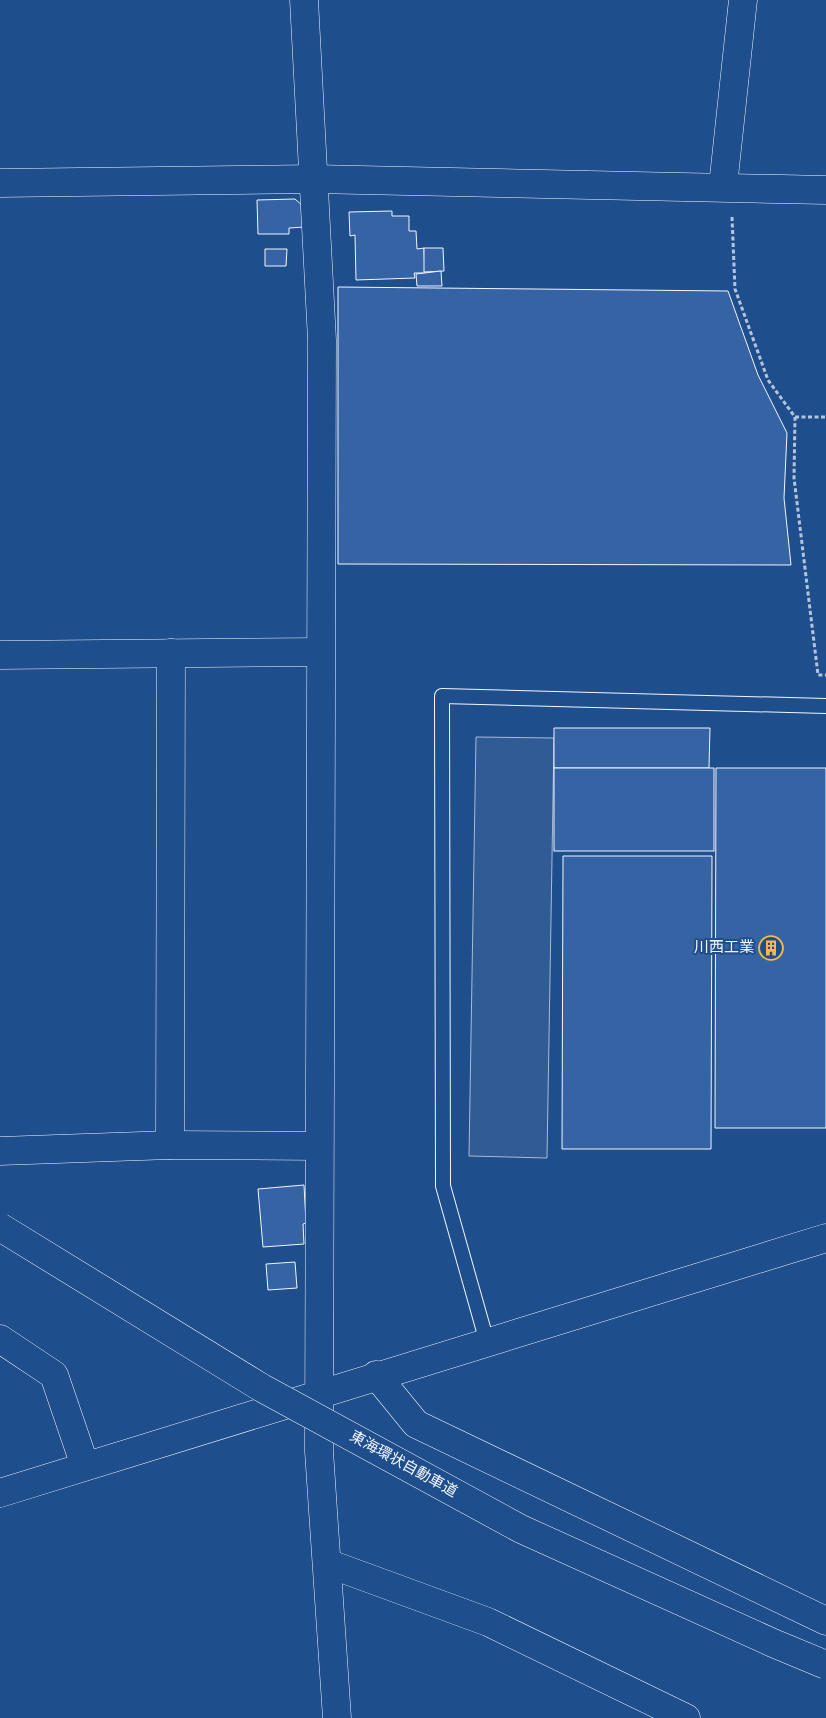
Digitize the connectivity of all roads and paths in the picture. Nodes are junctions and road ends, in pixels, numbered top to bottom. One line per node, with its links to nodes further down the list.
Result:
1 (304, 0): 3 (main road)
2 (743, 0): 5 (main road)
3 (314, 179): 4 (main road); 5 (main road); 9 (main road)
4 (0, 183)
5 (726, 187): 6 (main road); 7 (path)
6 (826, 190)
7 (795, 417): 8 (path); 12 (path)
8 (826, 417)
9 (320, 652): 10 (main road); 15 (main road)
10 (171, 653): 11 (main road); 14 (main road)
11 (0, 655)
12 (826, 675)
13 (826, 706): 20 (lane)
14 (170, 1145): 15 (main road); 16 (main road)
15 (318, 1146): 22 (main road)
16 (0, 1151)
17 (0, 1227): 27 (main road, 東海環状自動車道, bridge)
18 (826, 1238): 20 (main road)
19 (0, 1339): 23 (main road)
20 (487, 1342): 21 (main road)
21 (376, 1375): 22 (main road); 26 (main road)
22 (319, 1393): 23 (main road); 25 (main road)
23 (86, 1466): 24 (main road)
24 (0, 1493)
25 (327, 1563): 28 (main road); 29 (main road)
26 (826, 1621)
27 (826, 1665)
28 (337, 1718)
29 (686, 1718)

